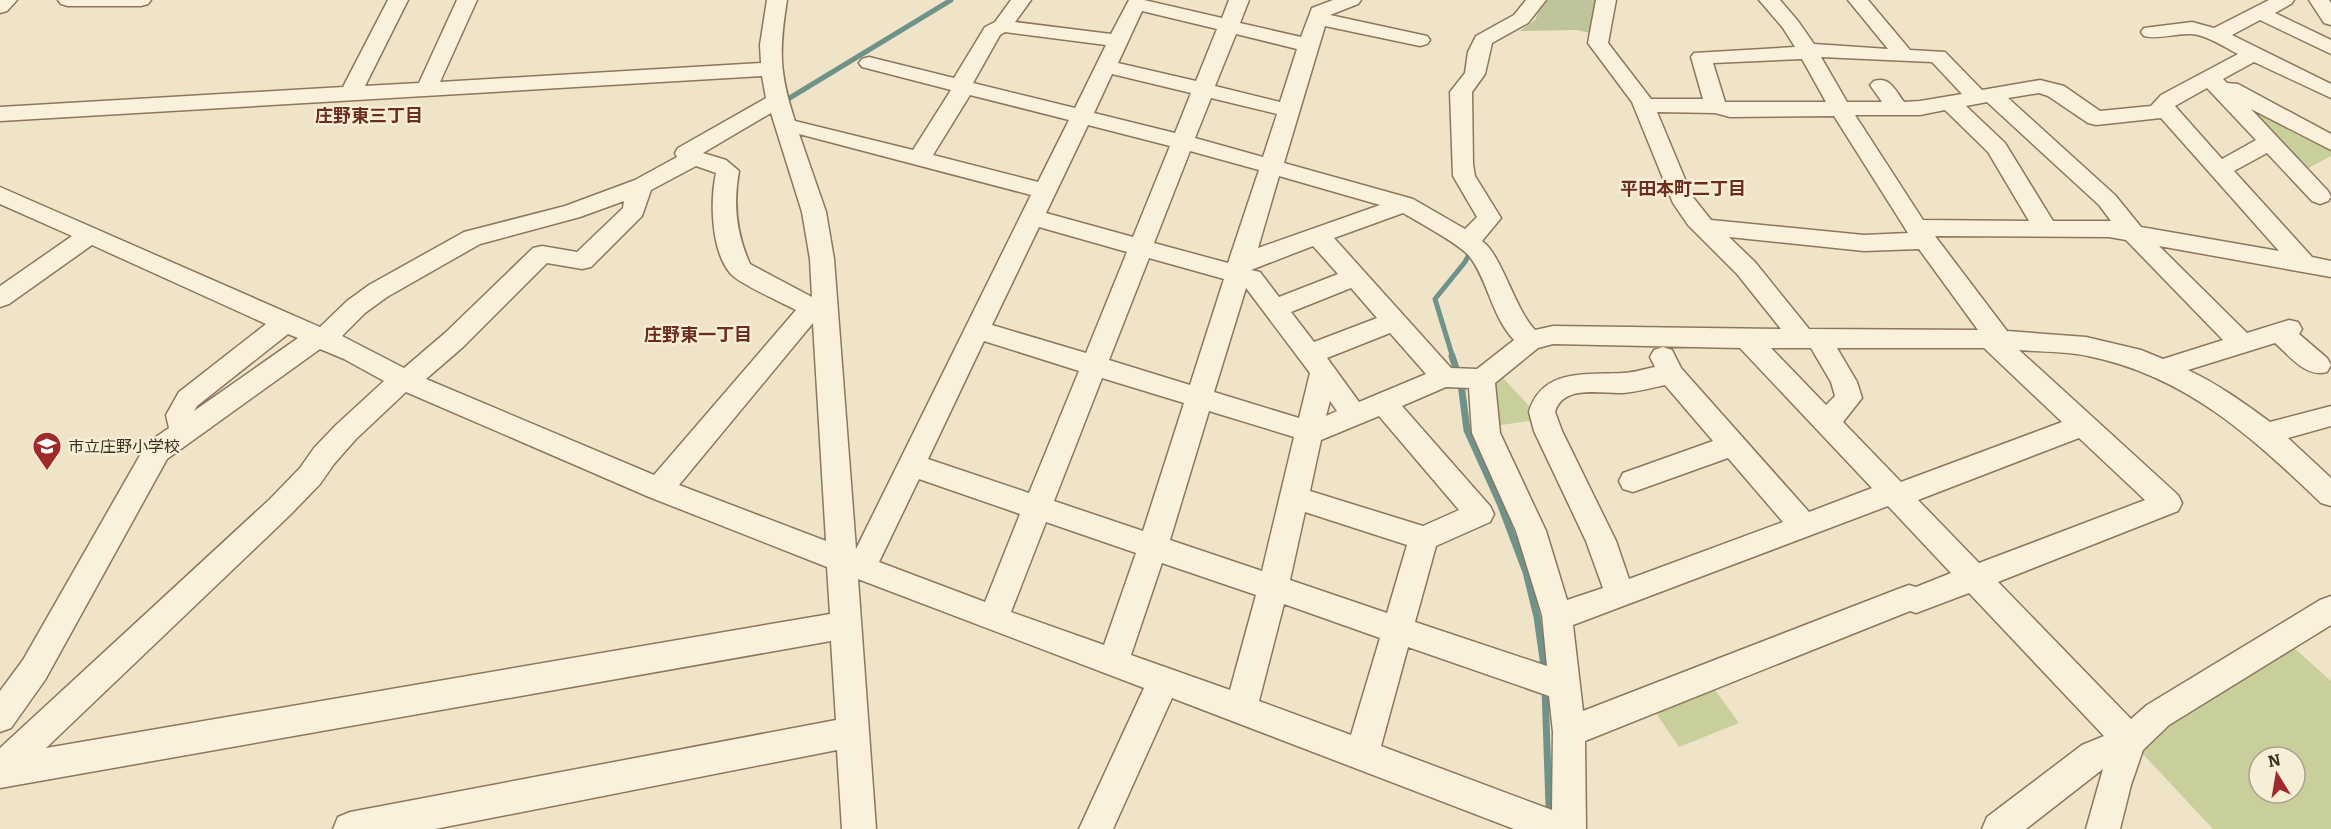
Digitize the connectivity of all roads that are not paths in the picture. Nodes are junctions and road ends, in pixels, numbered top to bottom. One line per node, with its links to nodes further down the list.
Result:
1 (7, 0): 17 (street)
2 (69, 0): 3 (street)
3 (141, 0)
4 (398, 0): 41 (street)
5 (467, 0): 38 (street)
6 (777, 0): 34 (street)
7 (1020, 0): 21 (street)
8 (1239, 0): 22 (street)
9 (1351, 0): 19 (street)
10 (1536, 0): 73 (street)
11 (1606, 0): 44 (street)
12 (1769, 0): 29 (street)
13 (1858, 0): 31 (street)
14 (2284, 0): 18 (street)
15 (2319, 0): 20 (street)
16 (1137, 2): 22 (street); 26 (street)
17 (0, 7)
18 (2258, 12): 24 (street); 28 (street)
19 (1317, 18): 25 (street); 27 (street)
20 (2331, 19)
21 (1002, 26): 26 (street); 37 (street)
22 (1228, 26): 27 (street); 39 (street)
23 (2151, 32): 24 (street)
24 (2216, 35): 30 (street)
25 (1420, 40)
26 (1118, 41): 33 (street)
27 (1308, 45): 47 (street)
28 (2331, 48)
29 (1808, 52): 31 (street); 45 (street); 48 (street)
30 (2254, 54): 35 (street); 40 (street)
31 (1904, 56): 42 (street)
32 (869, 63): 37 (street)
33 (1106, 66): 39 (street); 52 (street)
34 (770, 69): 38 (street); 51 (street)
35 (2210, 78): 49 (street); 54 (street); 55 (street)
36 (1881, 85): 46 (street)
37 (962, 87): 52 (street); 57 (street)
38 (427, 88): 41 (street)
39 (1203, 89): 47 (street); 53 (street)
40 (2331, 92)
41 (351, 93): 50 (street)
42 (1986, 97): 43 (street); 49 (street); 68 (street)
43 (1951, 104): 46 (street); 67 (street)
44 (1643, 105): 45 (street); 66 (street)
45 (1716, 106): 48 (street)
46 (1898, 108): 48 (street)
47 (1287, 110): 58 (street)
48 (1840, 110): 69 (street)
49 (2167, 111): 59 (street)
50 (0, 114)
51 (781, 115): 56 (street); 57 (street); 79 (street)
52 (1082, 118): 53 (street); 61 (street)
53 (1183, 142): 58 (street); 72 (street)
54 (2270, 142): 59 (street); 62 (street)
55 (2331, 142)
56 (690, 155): 60 (street); 79 (street)
57 (920, 157): 61 (street)
58 (1271, 165): 64 (street); 75 (street)
59 (2219, 170): 74 (street)
60 (643, 185): 83 (street); 96 (street)
61 (1045, 191): 65 (street)
62 (2322, 194)
63 (0, 195): 70 (street)
64 (1405, 204): 71 (street); 73 (street)
65 (1032, 217): 72 (street); 82 (street)
66 (1706, 227): 69 (street); 86 (street)
67 (2046, 229): 68 (street); 69 (street)
68 (2136, 234): 74 (street); 89 (street)
69 (1921, 235): 87 (street)
70 (89, 236): 78 (street); 83 (street)
71 (1317, 236): 75 (street); 77 (street)
72 (1141, 246): 75 (street); 91 (street)
73 (1473, 247): 88 (street)
74 (2304, 264): 76 (street)
75 (1239, 268): 80 (street); 97 (street)
76 (2331, 269)
77 (1355, 277): 80 (street); 81 (street)
78 (0, 298)
79 (819, 306): 108 (street); 116 (street)
80 (1274, 309): 90 (street)
81 (1394, 321): 90 (street); 95 (street)
82 (978, 330): 91 (street); 106 (street)
83 (309, 335): 96 (street); 129 (street)
84 (1654, 338): 85 (street); 88 (street); 94 (street)
85 (1747, 339): 86 (street); 101 (street)
86 (1811, 339): 87 (street); 101 (street)
87 (1995, 339): 93 (street); 102 (street)
88 (1530, 341): 95 (street)
89 (2242, 344): 92 (street); 93 (street)
90 (1316, 363): 99 (street); 103 (street)
91 (1093, 364): 97 (street); 112 (street)
92 (2327, 366)
93 (2162, 369): 104 (street)
94 (1671, 374): 105 (street); 119 (street)
95 (1463, 378): 98 (street); 121 (street)
96 (405, 380): 108 (street); 134 (street)
97 (1199, 398): 103 (street); 115 (street)
98 (1384, 403): 99 (street); 114 (street)
99 (1354, 416): 103 (street)
100 (2331, 416): 104 (street)
101 (1824, 420): 109 (street)
102 (2083, 425): 109 (street); 117 (street)
103 (1308, 431): 111 (street)
104 (2266, 434): 110 (street)
105 (1732, 445): 107 (street); 113 (street)
106 (912, 465): 112 (street); 116 (street)
107 (1634, 481)
108 (659, 489): 116 (street)
109 (1895, 494): 113 (street); 117 (street)
110 (2331, 495)
111 (1293, 497): 114 (street); 118 (street)
112 (1039, 508): 115 (street); 122 (street)
113 (1804, 526): 119 (street)
114 (1424, 538): 124 (street)
115 (1153, 547): 118 (street); 125 (street)
116 (851, 563): 122 (street); 123 (street)
117 (1973, 578): 131 (street); 132 (street)
118 (1273, 588): 124 (street); 128 (street)
119 (1620, 594): 121 (street)
120 (2331, 609): 132 (street)
121 (1557, 615): 127 (street)
122 (993, 619): 125 (street)
123 (846, 625): 130 (street); 134 (street)
124 (1396, 631): 127 (street); 133 (street)
125 (1113, 663): 126 (street)
126 (1163, 682): 128 (street); 138 (street)
127 (1550, 683): 131 (street)
128 (1241, 709): 133 (street)
129 (0, 717)
130 (853, 732): 136 (street); 137 (street)
131 (1569, 732): 135 (street)
132 (2130, 741): 139 (street); 140 (street)
133 (1362, 754): 135 (street)
134 (0, 771)
135 (1552, 828)
136 (350, 829)
137 (859, 829)
138 (1096, 829)
139 (1999, 829)
140 (2103, 829)

